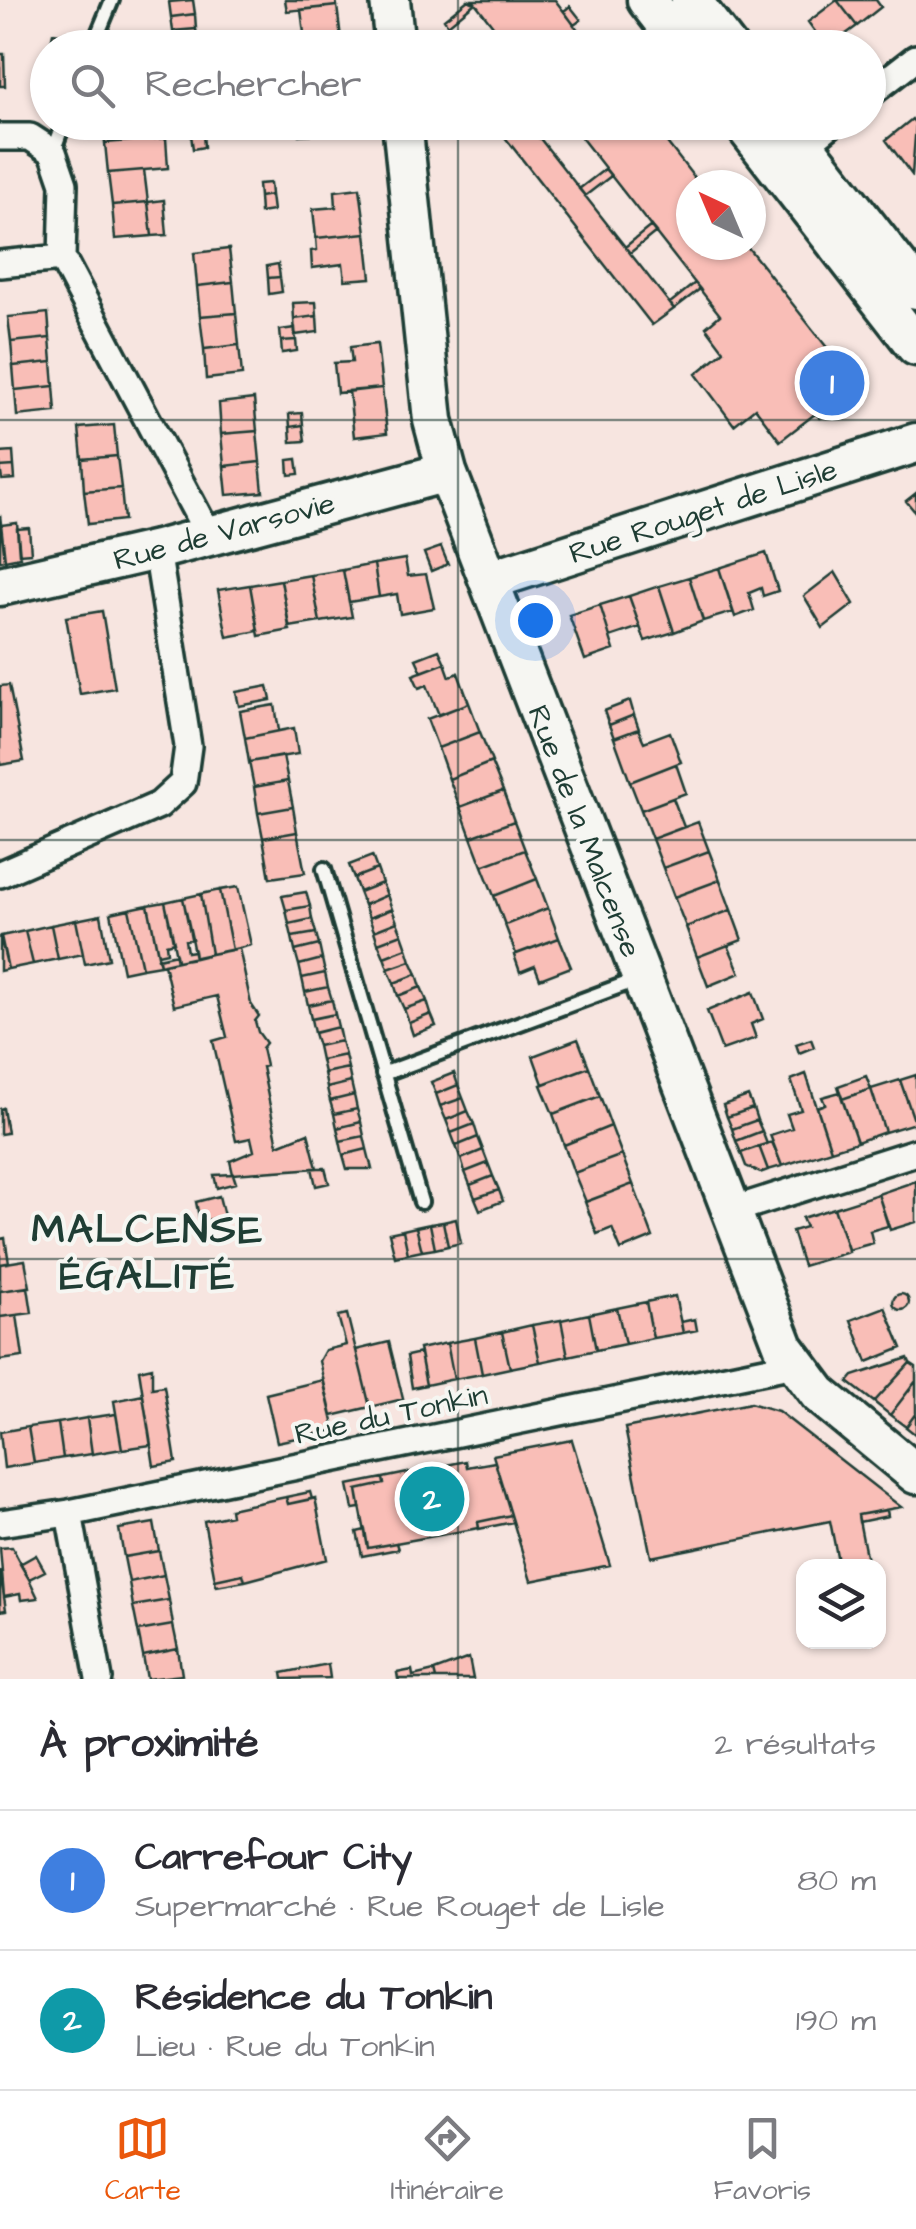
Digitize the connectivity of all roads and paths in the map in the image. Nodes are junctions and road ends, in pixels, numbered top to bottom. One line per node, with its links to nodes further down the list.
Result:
1 (112, 0): 5 (lane)
2 (390, 0): 6 (street)
3 (647, 0): 7 (street)
4 (691, 0): 8 (street)
5 (100, 30)
6 (392, 30)
7 (670, 30)
8 (714, 30)
9 (916, 58): 10 (street)
10 (886, 81)
11 (0, 137): 12 (street)
12 (30, 137)
13 (34, 140): 18 (street)
14 (57, 140): 18 (lane)
15 (404, 140): 24 (street, Rue de la Malcense)
16 (756, 140): 22 (street)
17 (800, 140): 21 (street)
18 (52, 152): 19 (street)
19 (62, 258): 20 (street); 25 (street)
20 (0, 264)
21 (916, 289)
22 (916, 346)
23 (916, 443): 27 (street, Rue Rouget de Lisle)
24 (447, 472): 25 (street, Rue de Varsovie); 27 (street, Rue de la Malcense)
25 (209, 536): 26 (street, Rue de Varsovie)
26 (158, 550): 28 (street, Rue de Varsovie); 30 (street)
27 (490, 580): 31 (street, Rue de la Malcense)
28 (0, 586)
29 (324, 870): 32 (lane)
30 (0, 874)
31 (641, 978): 32 (lane); 35 (street, Rue de la Malcense)
32 (384, 1074): 34 (lane)
33 (916, 1152): 35 (street)
34 (421, 1202)
35 (730, 1211): 36 (street, Rue de la Malcense)
36 (794, 1364): 37 (street, Rue de la Malcense); 38 (street, Rue du Tonkin)
37 (916, 1474)
38 (69, 1513): 39 (street, Rue du Tonkin); 40 (street)
39 (0, 1523)
40 (99, 1679)

